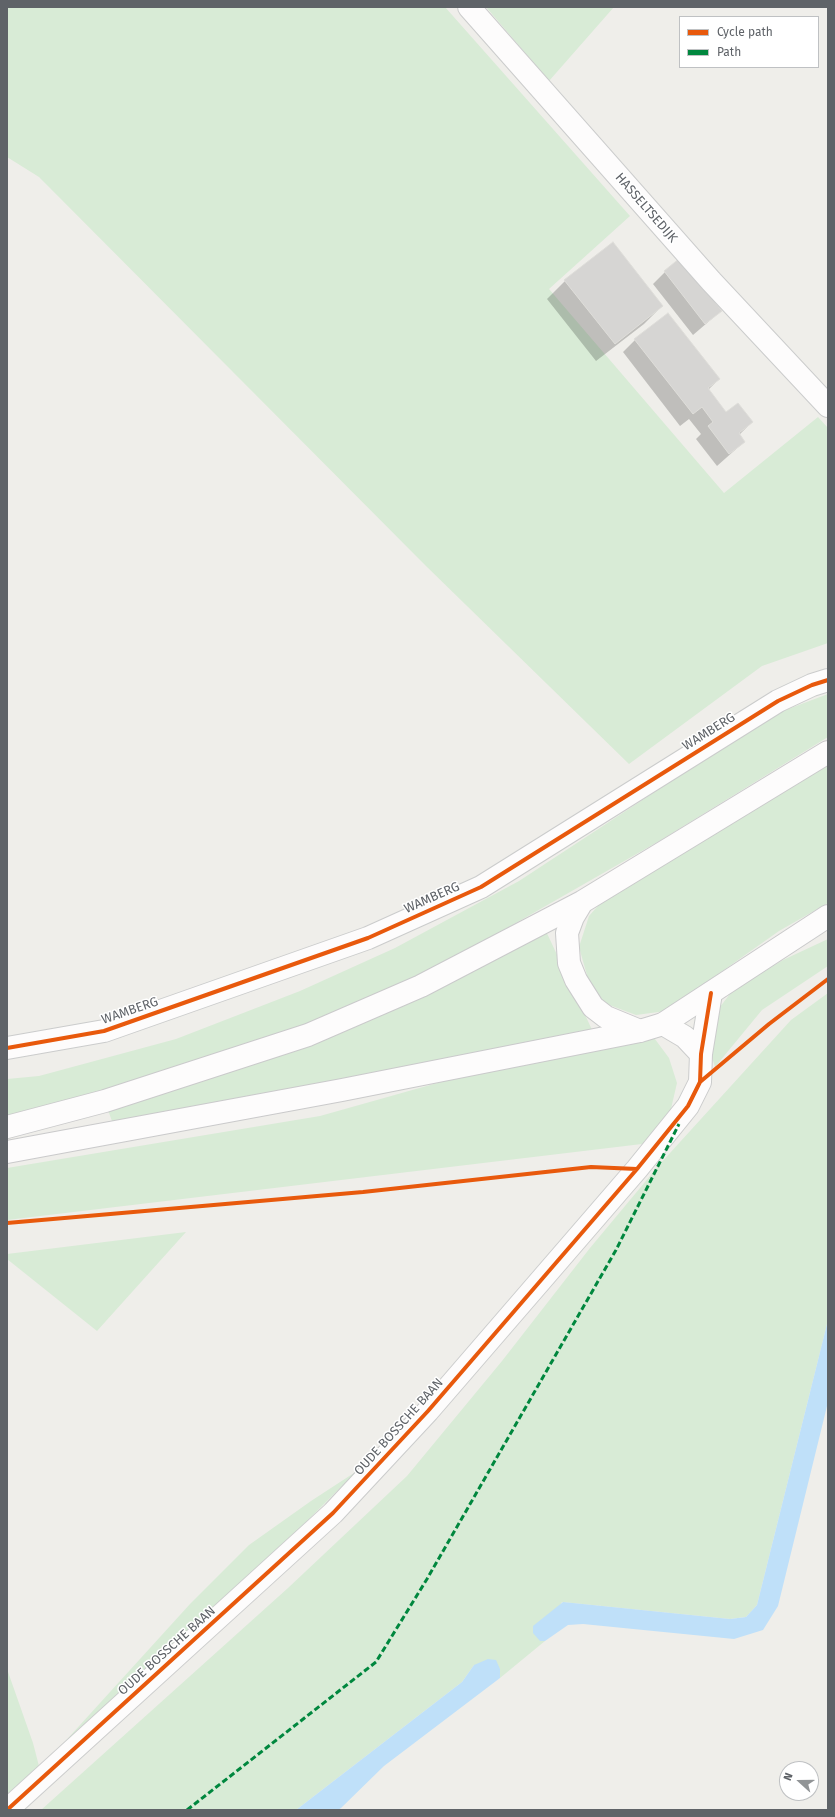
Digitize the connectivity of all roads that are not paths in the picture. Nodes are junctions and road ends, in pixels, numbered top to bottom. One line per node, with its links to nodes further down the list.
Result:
1 (469, 7): 2 (street, HASSELTSEDIJK)
2 (828, 406)
3 (828, 680): 10 (street, WAMBERG)
4 (828, 752): 5 (street)
5 (582, 902): 9 (street); 12 (street)
6 (828, 916): 7 (street)
7 (711, 993): 8 (street); 11 (street, OUDE BOSSCHE BAAN)
8 (663, 1024): 9 (street); 11 (street)
9 (640, 1031): 13 (street)
10 (7, 1048)
11 (701, 1054): 14 (street, OUDE BOSSCHE BAAN)
12 (7, 1127)
13 (7, 1152)
14 (7, 1810)

